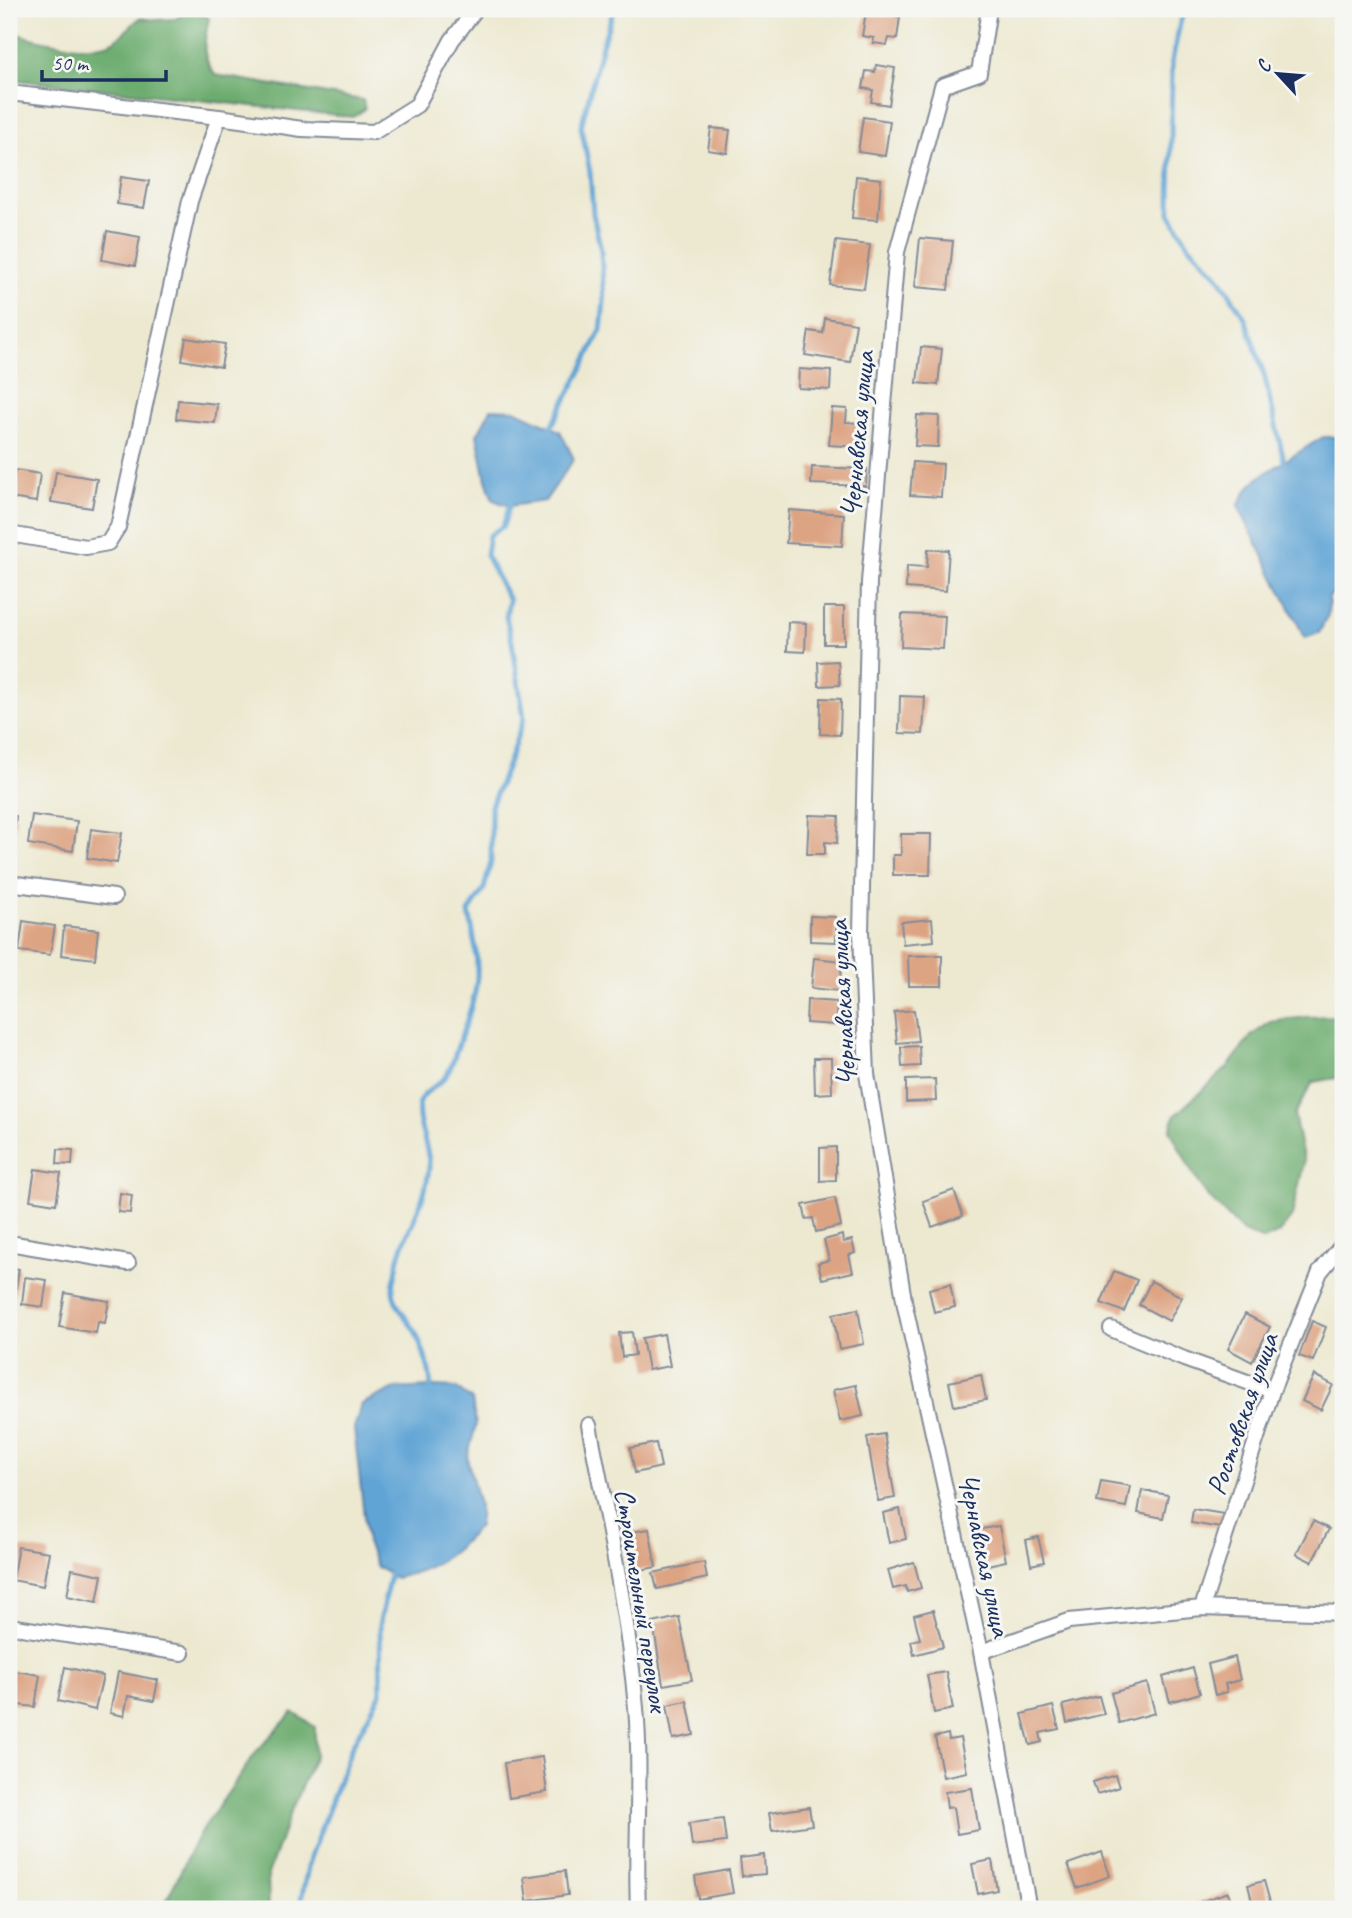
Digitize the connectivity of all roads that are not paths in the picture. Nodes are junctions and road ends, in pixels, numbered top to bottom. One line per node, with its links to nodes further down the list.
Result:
1 (476, 9): 4 (street)
2 (989, 9): 17 (street, Чернавская улица)
3 (9, 93): 4 (street)
4 (219, 117): 5 (street)
5 (9, 534)
6 (9, 883): 7 (street)
7 (114, 897)
8 (9, 1243): 10 (street)
9 (1343, 1244): 12 (street, Ростовская улица)
10 (128, 1263)
11 (1111, 1329): 12 (street)
12 (1272, 1391): 14 (street, Ростовская улица)
13 (589, 1425): 19 (street, Строительный переулок)
14 (1202, 1608): 15 (street); 17 (street)
15 (1343, 1613)
16 (9, 1626): 18 (street)
17 (981, 1652): 20 (street, Чернавская улица)
18 (182, 1653)
19 (638, 1909)
20 (1029, 1909)

